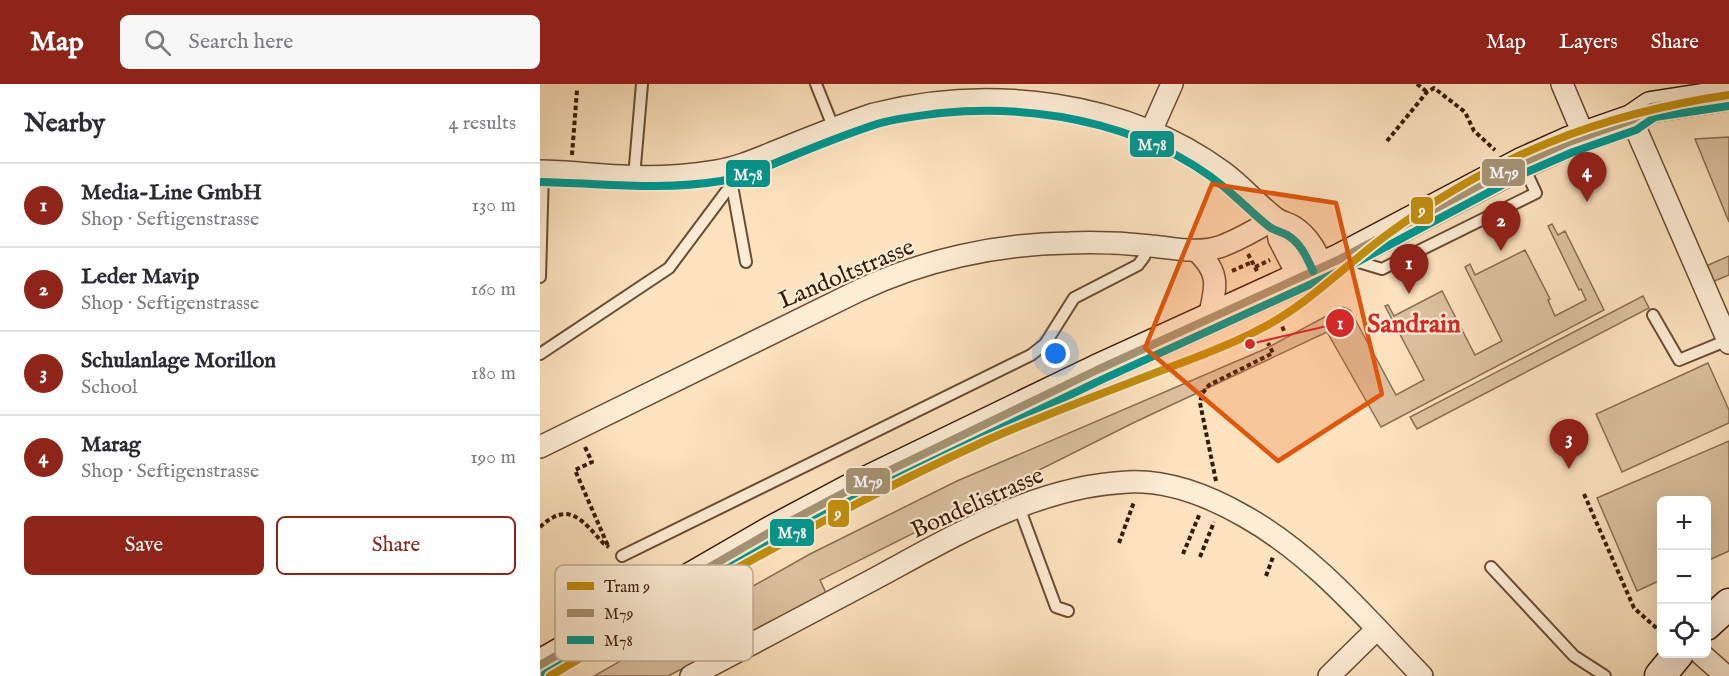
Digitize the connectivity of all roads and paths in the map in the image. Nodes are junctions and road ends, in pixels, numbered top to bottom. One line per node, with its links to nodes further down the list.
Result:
1 (642, 84): 19 (lane)
2 (816, 84): 11 (lane)
3 (1172, 84): 12 (street)
4 (1417, 84): 7 (path)
5 (1562, 84): 13 (street)
6 (577, 90): 16 (path)
7 (1427, 92): 14 (path); 15 (path)
8 (1729, 95): 10 (main road)
9 (1729, 116): 10 (main road)
10 (1632, 120): 13 (main road); 36 (street)
11 (834, 129): 12 (street); 18 (street)
12 (1152, 129): 20 (street)
13 (1584, 136): 15 (main road)
14 (1387, 141)
15 (1510, 158): 28 (main road)
16 (572, 159)
17 (542, 171): 19 (street); 31 (lane)
18 (730, 176): 19 (street); 25 (lane); 38 (lane)
19 (634, 177)
20 (1276, 219): 23 (street, Landoltstrasse); 28 (street)
21 (1149, 245): 23 (street, Landoltstrasse); 40 (street, Landoltstrasse); 49 (lane)
22 (1244, 245): 26 (path)
23 (1197, 251): 34 (street)
24 (1276, 257): 27 (path)
25 (746, 262)
26 (1252, 262): 27 (path); 29 (path)
27 (1255, 267): 30 (path)
28 (1322, 267): 34 (main road)
29 (1232, 272)
30 (1258, 275)
31 (540, 277)
32 (1277, 315): 35 (path)
33 (1653, 315): 36 (lane)
34 (1209, 318): 51 (main road)
35 (1285, 333)
36 (1729, 341)
37 (1268, 343): 43 (path)
38 (540, 354)
39 (582, 441): 47 (path)
40 (540, 447)
41 (1141, 482): 43 (street, Bondelistrasse); 44 (street, Bondelistrasse); 46 (path)
42 (1584, 494): 57 (path)
43 (1213, 500): 48 (path); 50 (path); 56 (street, Bondelistrasse)
44 (1019, 507): 54 (lane); 58 (street, Bondelistrasse)
45 (540, 527): 47 (path)
46 (1119, 543)
47 (608, 546): 49 (path)
48 (1183, 554)
49 (622, 556)
50 (1200, 556)
51 (714, 565)
52 (1491, 567): 67 (lane)
53 (1729, 604): 55 (main road)
54 (1068, 611)
55 (1711, 621)
56 (1377, 629): 65 (street); 66 (street, Bondelistrasse)
57 (1657, 629)
58 (753, 643)
59 (555, 657): 63 (main road)
60 (1675, 658): 68 (main road)
61 (1706, 658): 69 (street)
62 (719, 661): 64 (street, Bondelistrasse)
63 (540, 666)
64 (691, 676)
65 (1329, 676)
66 (1422, 676)
67 (1605, 676)
68 (1660, 676)
69 (1726, 676)

